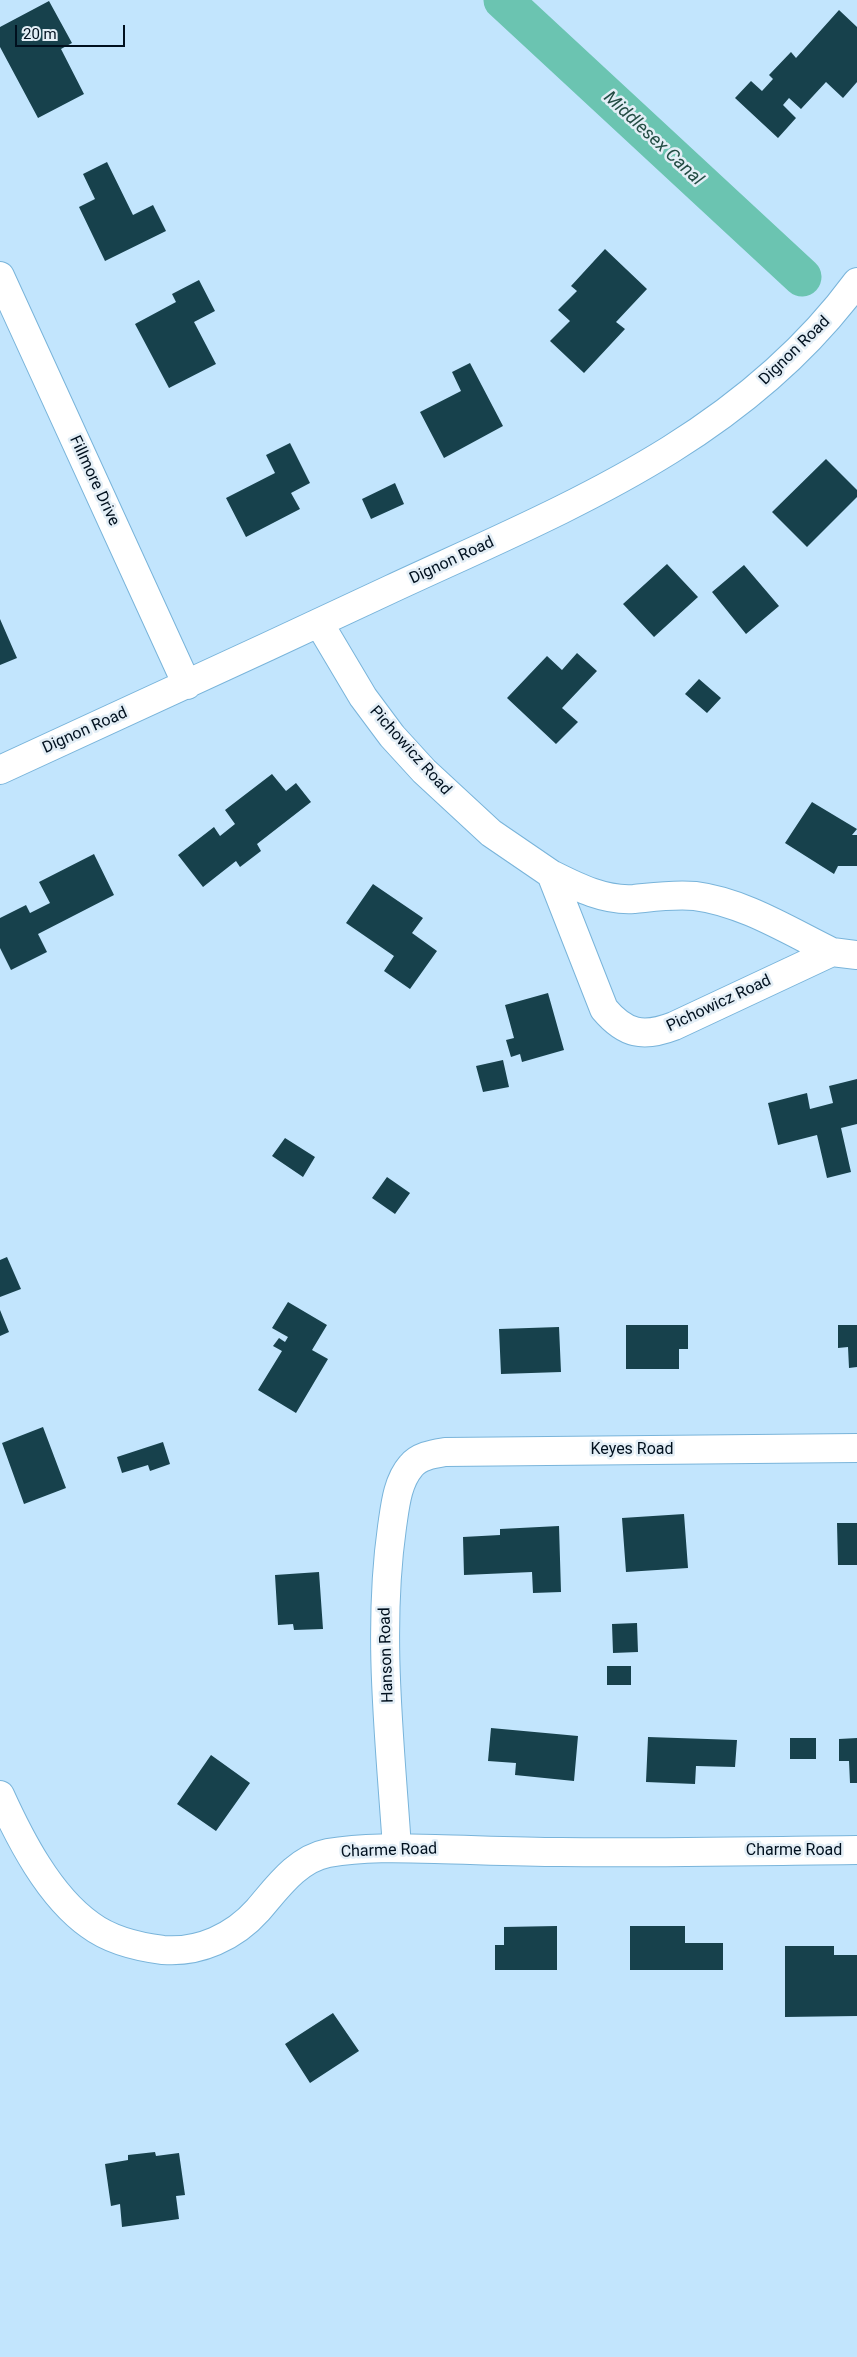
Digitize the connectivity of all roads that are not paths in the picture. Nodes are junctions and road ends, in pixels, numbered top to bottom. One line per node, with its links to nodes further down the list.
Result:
1 (0, 276): 4 (street, Fillmore Drive)
2 (857, 282): 3 (street, Dignon Road)
3 (318, 623): 4 (street, Dignon Road); 6 (street, Pichowicz Road)
4 (187, 685): 5 (street, Dignon Road)
5 (0, 770)
6 (551, 874): 7 (street, Pichowicz Road); 7 (street, Pichowicz Road)
7 (844, 954)
8 (857, 1448): 9 (street, Keyes Road)
9 (411, 1465): 11 (street, Hanson Road)
10 (0, 1795): 11 (street, Charme Road)
11 (397, 1848): 12 (street, Charme Road)
12 (857, 1850)

